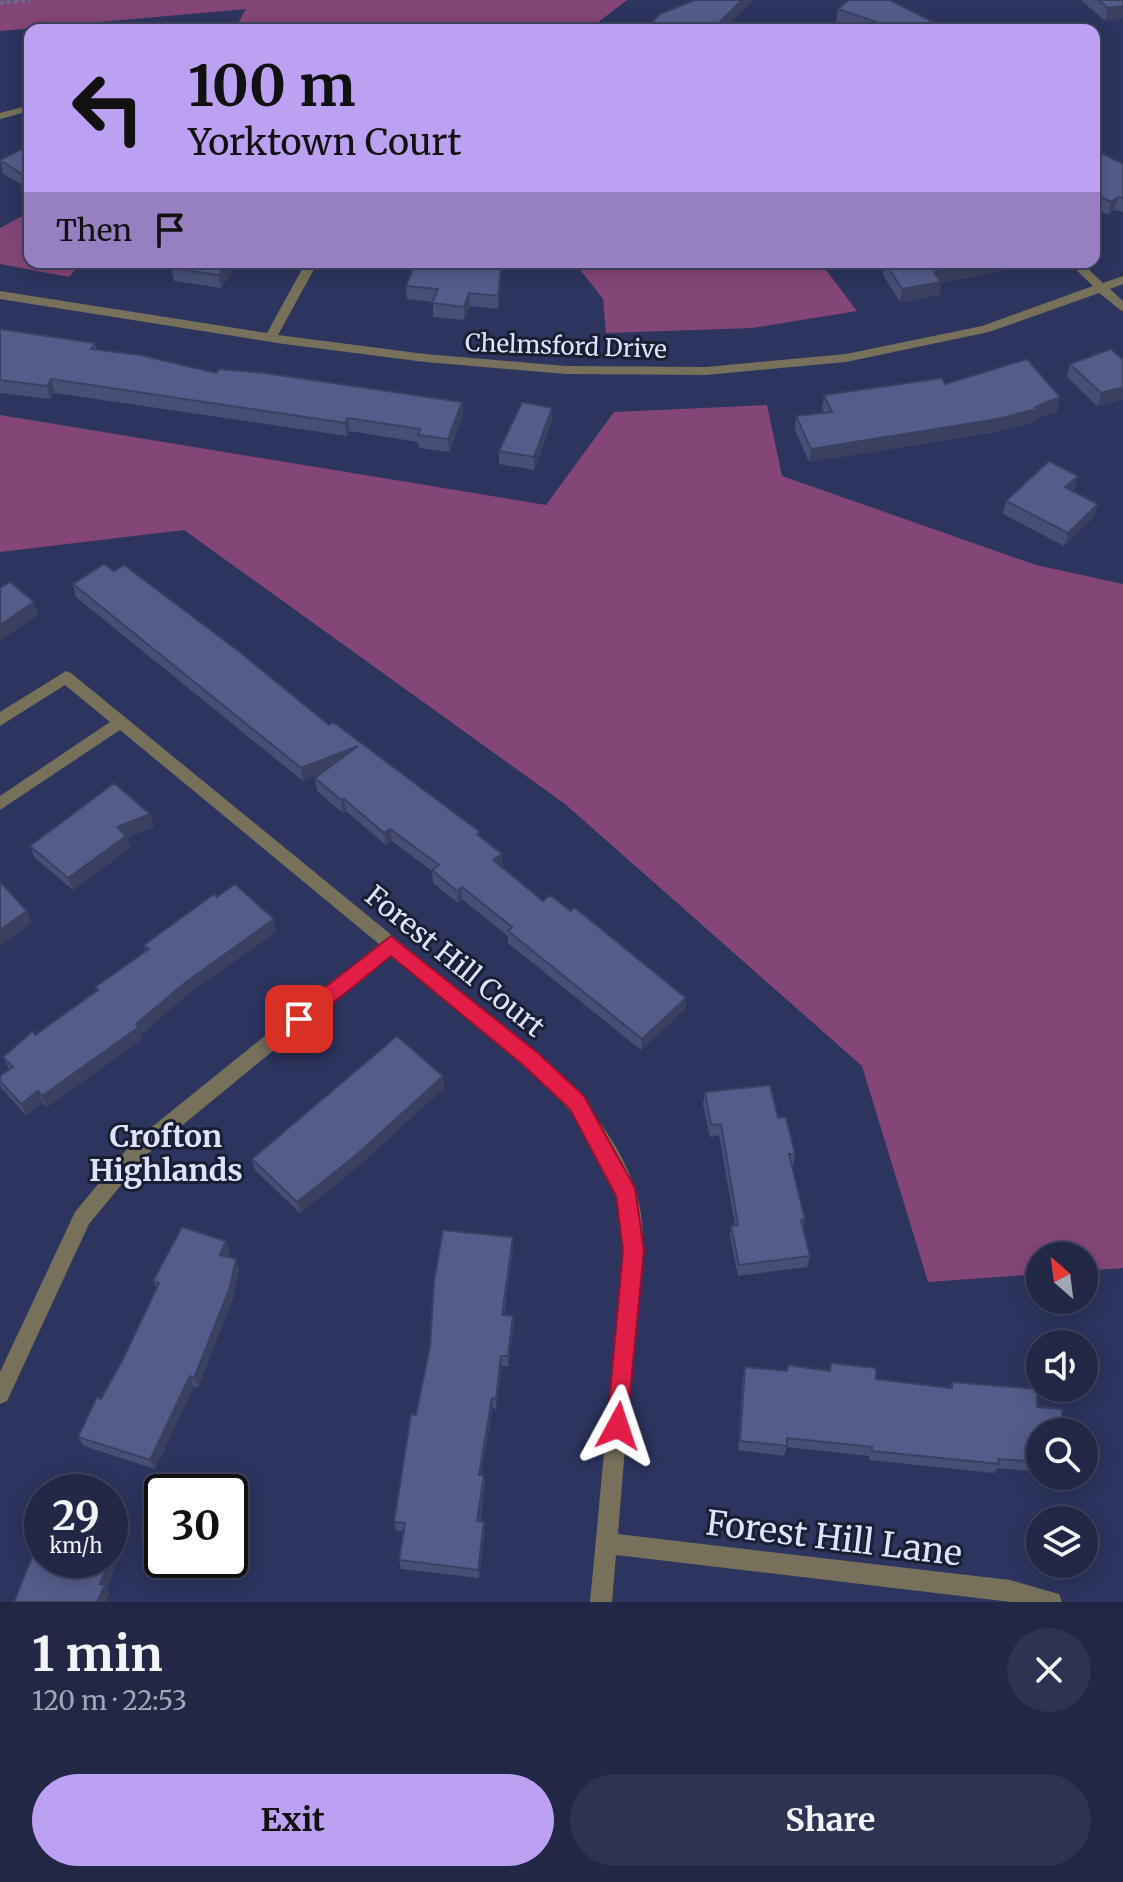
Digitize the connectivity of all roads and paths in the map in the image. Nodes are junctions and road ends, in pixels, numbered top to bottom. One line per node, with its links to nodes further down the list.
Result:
1 (30, 0): 2 (path)
2 (0, 3)
3 (24, 110): 4 (street)
4 (0, 116)
5 (309, 268): 11 (street)
6 (1080, 268): 8 (street)
7 (1123, 280): 8 (street, Chelmsford Drive)
8 (1102, 289): 10 (street); 11 (street, Chelmsford Drive)
9 (0, 295): 11 (street, Chelmsford Drive)
10 (1123, 308)
11 (271, 337)
12 (0, 720): 13 (street, Forest Hill Court)
13 (121, 722): 14 (street); 15 (street, Forest Hill Court)
14 (0, 804)
15 (391, 944): 16 (street); 17 (street, Forest Hill Court)
16 (0, 1394)
17 (608, 1543): 18 (street, Forest Hill Court); 19 (street, Forest Hill Lane)
18 (601, 1602)
19 (1051, 1602)

